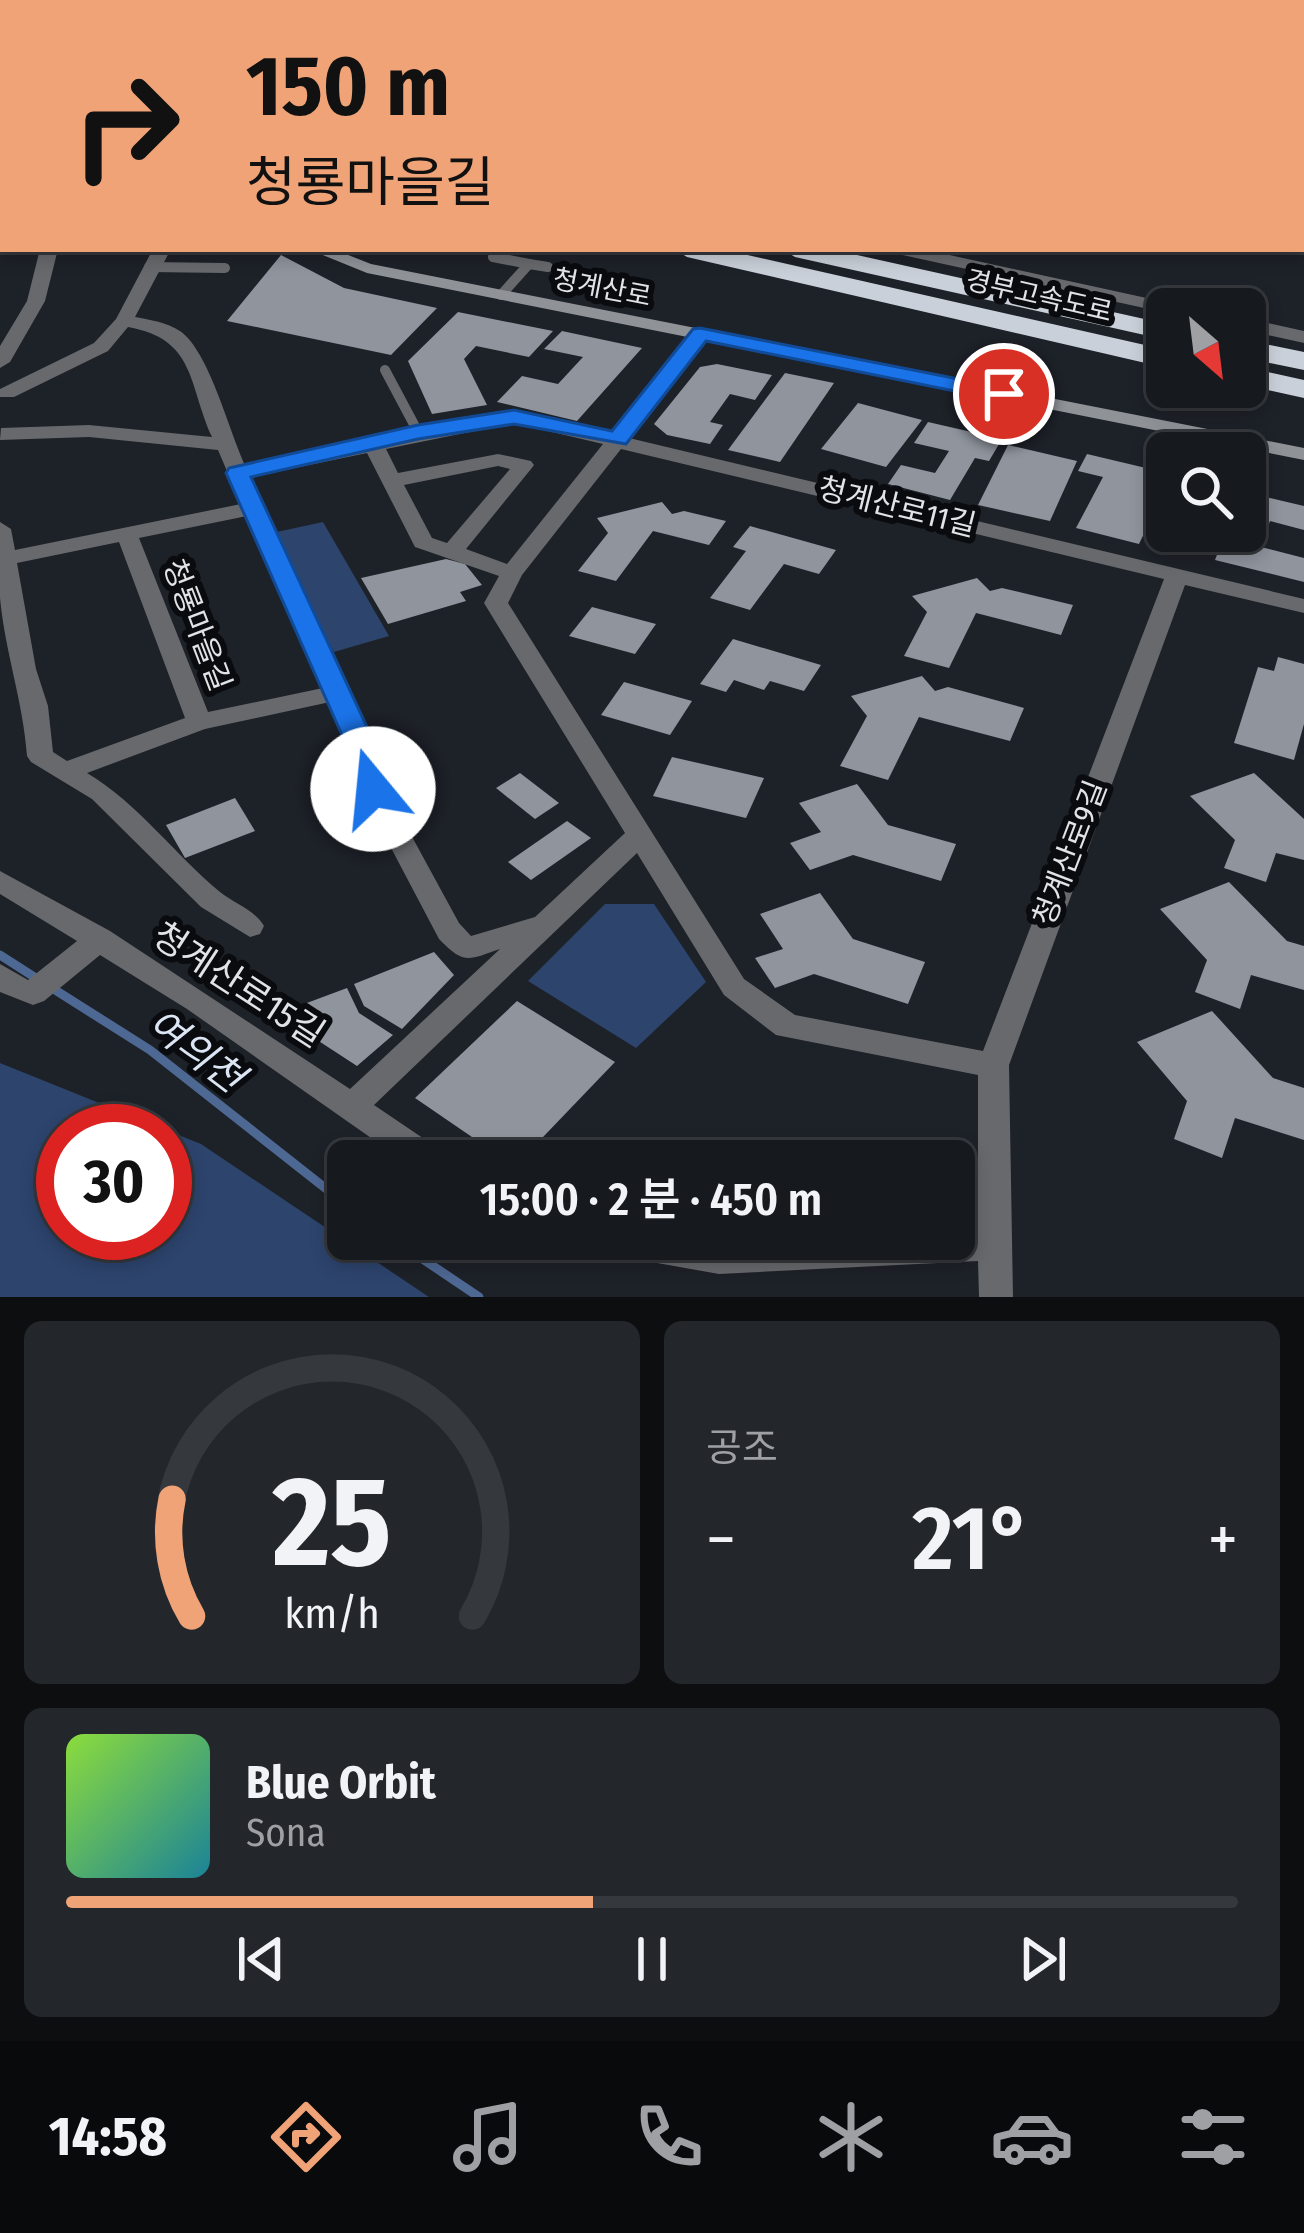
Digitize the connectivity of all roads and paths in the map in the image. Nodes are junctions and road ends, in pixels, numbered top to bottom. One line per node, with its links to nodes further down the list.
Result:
1 (49, 252): 22 (street)
2 (160, 252): 9 (street)
3 (325, 252): 12 (street, 청계산로)
4 (700, 252): 19 (highway, 경부고속도로)
5 (808, 252): 15 (highway, 경부고속도로)
6 (912, 252): 13 (street)
7 (493, 257): 8 (lane)
8 (529, 263): 10 (lane); 12 (lane)
9 (149, 267): 11 (lane); 14 (street)
10 (548, 267)
11 (225, 268)
12 (502, 296): 17 (street, 청계산로)
13 (1146, 303)
14 (124, 321): 26 (street); 31 (street)
15 (1146, 327)
16 (1266, 329): 18 (street)
17 (700, 334): 29 (street); 32 (street, 청계산로)
18 (1304, 337)
19 (1146, 353)
20 (1266, 353): 21 (highway)
21 (1304, 361)
22 (0, 362)
23 (385, 370): 27 (lane)
24 (1266, 381): 25 (highway)
25 (1304, 389)
26 (3, 391): 28 (street)
27 (418, 432): 29 (street, 청계산로11길); 30 (street, 청계산로11길)
28 (0, 435): 31 (street)
29 (618, 439): 40 (street); 41 (street, 청계산로11길)
30 (372, 442): 33 (street); 34 (street)
31 (226, 446): 33 (street)
32 (1304, 454)
33 (238, 473): 35 (street)
34 (392, 481): 38 (street); 38 (street)
35 (253, 508): 37 (street); 44 (street)
36 (0, 529): 39 (street)
37 (127, 534): 39 (street, 청룡마을길); 45 (street, 청룡마을길)
38 (451, 553): 40 (street)
39 (6, 558): 43 (street)
40 (512, 573): 47 (street)
41 (1177, 576): 42 (street); 53 (street, 청계산로9길)
42 (1304, 606)
43 (7, 617): 46 (street)
44 (336, 693): 45 (street); 49 (street)
45 (199, 722): 46 (street, 청룡마을길)
46 (66, 771): 50 (street)
47 (640, 835): 49 (street); 53 (street)
48 (0, 881): 51 (street, 청계산로15길)
49 (540, 925): 54 (street)
50 (250, 926)
51 (100, 939): 52 (street); 54 (street, 청계산로15길)
52 (0, 974)
53 (993, 1065): 57 (street, 청계산로9길)
54 (352, 1106): 55 (street, 청계산로15길)
55 (400, 1140)
56 (744, 1260): 57 (street)
57 (994, 1270)

